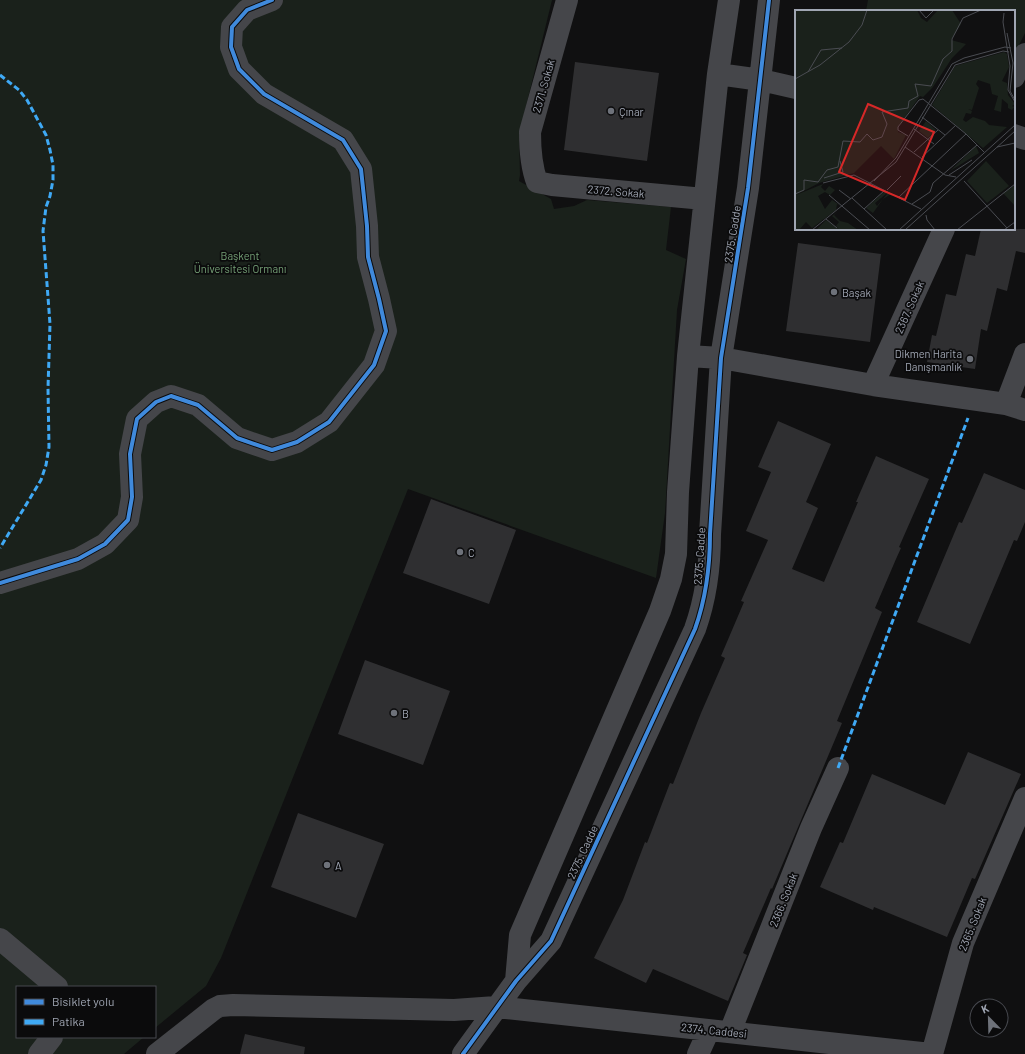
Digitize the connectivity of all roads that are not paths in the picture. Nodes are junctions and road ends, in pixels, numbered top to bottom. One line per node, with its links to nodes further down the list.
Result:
1 (272, 0): 20 (street)
2 (567, 0): 12 (street, 2371. Sokak)
3 (729, 0): 6 (street, 2375. Cadde)
4 (770, 0): 8 (street, 2375. Cadde)
5 (1025, 54): 7 (street)
6 (718, 74): 8 (street); 13 (street, 2375. Cadde)
7 (1015, 75)
8 (761, 80): 9 (street); 17 (street, 2375. Cadde)
9 (795, 88)
10 (1015, 135): 11 (street)
11 (1025, 139)
12 (534, 173): 13 (street, 2372. Sokak)
13 (704, 199): 16 (street, 2375. Cadde)
14 (944, 230): 18 (street, 2367. Sokak)
15 (1025, 354): 19 (street)
16 (688, 356): 17 (street); 24 (street, 2375. Cadde)
17 (721, 358): 18 (street); 24 (street, 2375. Cadde)
18 (873, 385): 19 (street)
19 (1015, 407)
20 (0, 583)
21 (838, 768): 27 (street, 2366. Sokak)
22 (1025, 798): 33 (street, 2365. Sokak)
23 (0, 939): 25 (street)
24 (516, 981): 26 (street, 2375. Cadde)
25 (56, 986)
26 (496, 1007): 27 (street, 2374. Caddesi); 30 (street, 2374. Caddesi); 31 (street, 2375. Cadde)
27 (720, 1031): 32 (street, 2366. Sokak); 33 (street, 2374. Caddesi)
28 (51, 1038): 29 (street)
29 (39, 1054)
30 (157, 1054)
31 (463, 1054)
32 (698, 1054)
33 (931, 1054)

